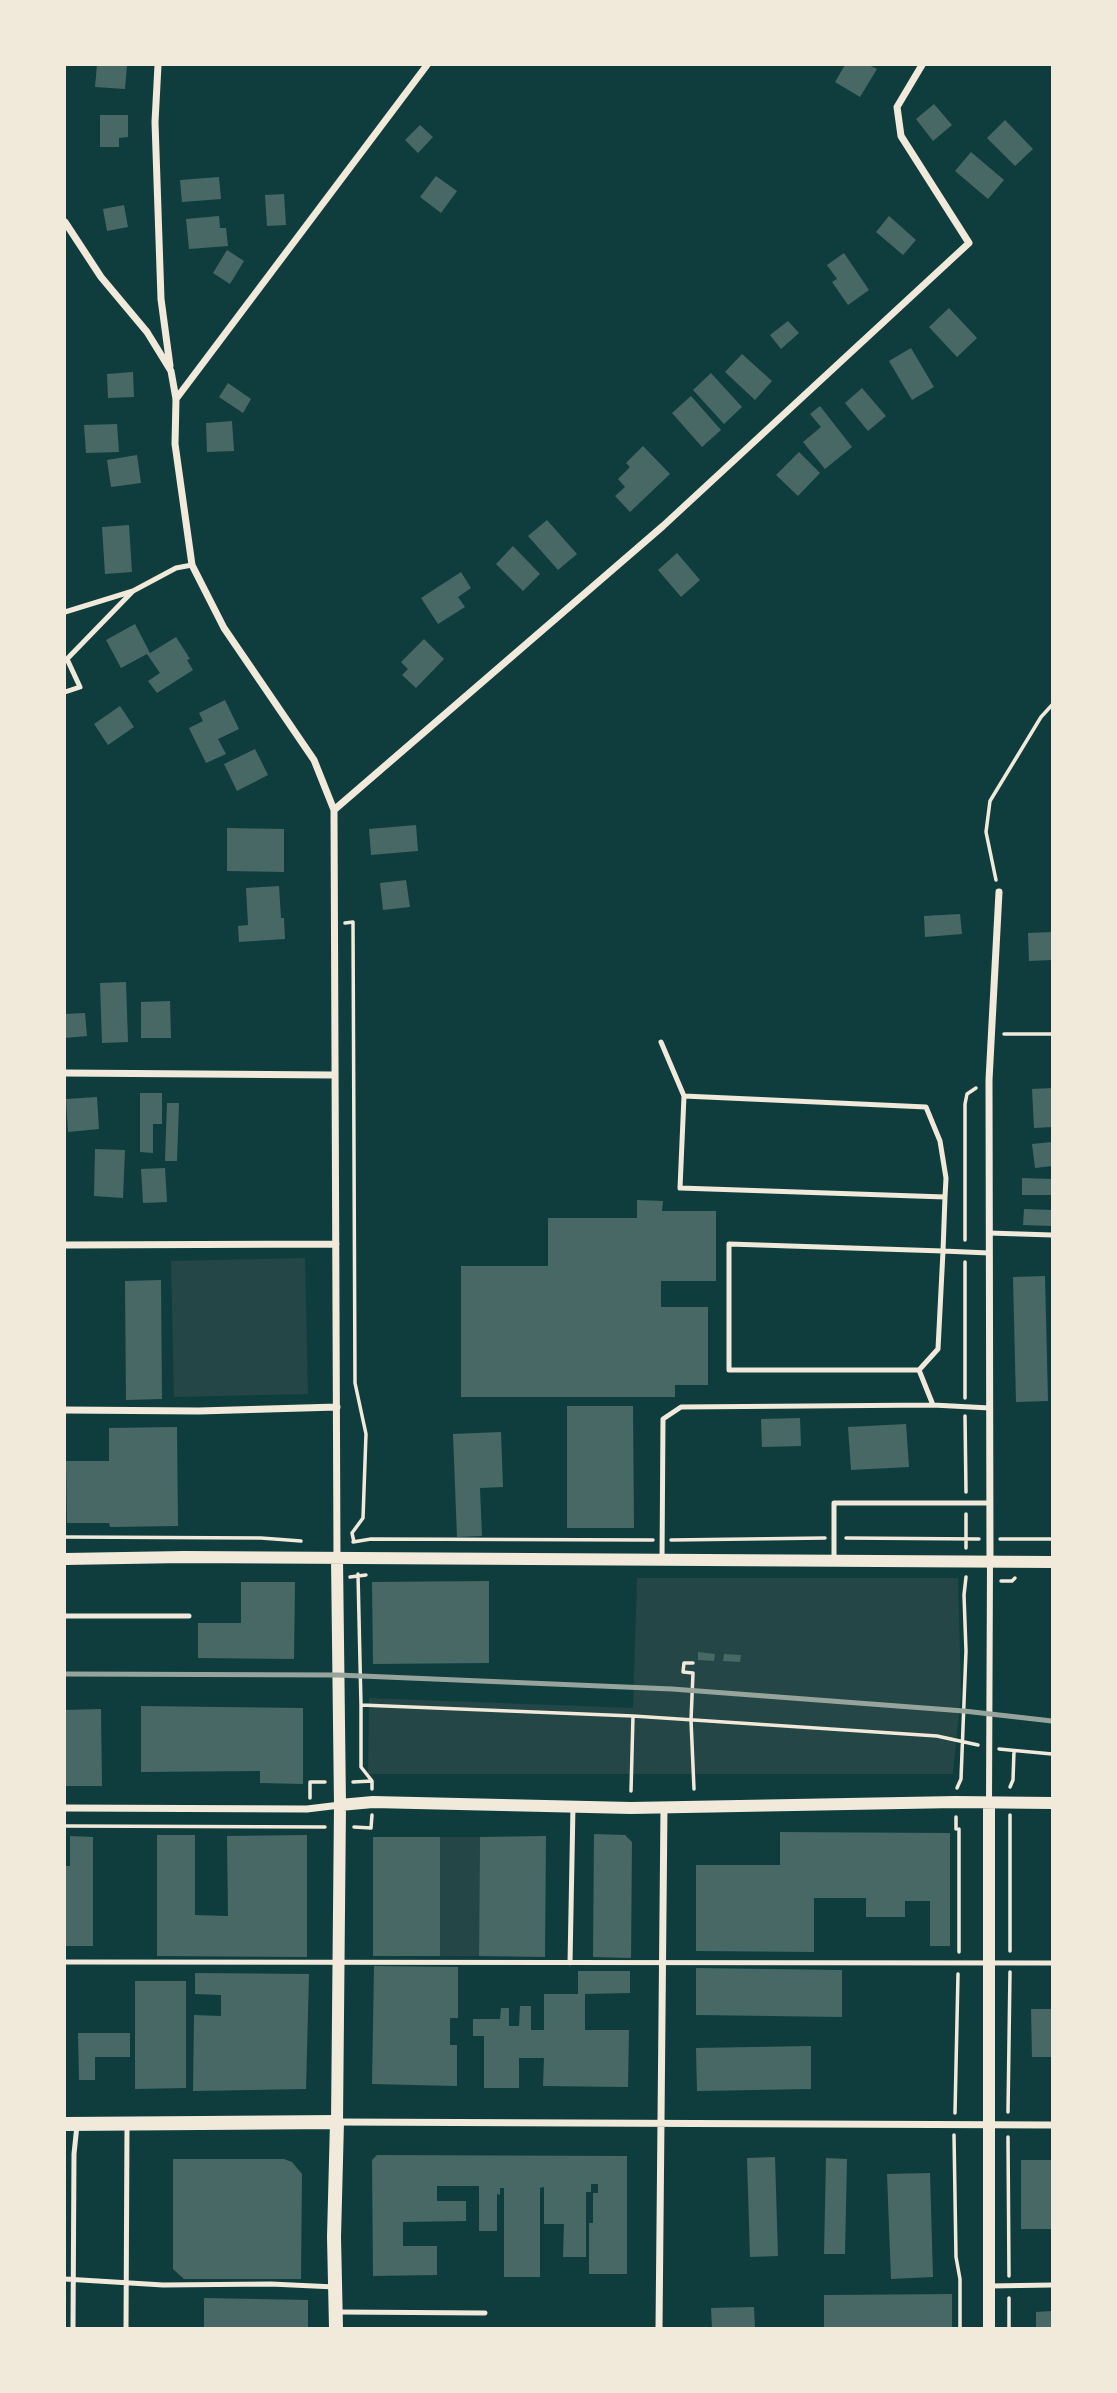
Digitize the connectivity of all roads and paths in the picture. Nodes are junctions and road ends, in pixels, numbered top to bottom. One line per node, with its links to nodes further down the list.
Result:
1 (158, 65): 5 (street)
2 (427, 65): 6 (street)
3 (922, 65): 13 (street)
4 (65, 222): 5 (street)
5 (171, 370): 6 (street)
6 (176, 399): 7 (street)
7 (192, 565): 8 (lane); 13 (street)
8 (133, 592): 9 (lane); 10 (lane)
9 (65, 612)
10 (66, 659): 11 (lane)
11 (65, 692)
12 (1052, 705): 14 (path)
13 (334, 810): 15 (street)
14 (999, 892): 16 (street)
15 (333, 923): 20 (street); 39 (path)
16 (991, 1034): 17 (path); 21 (street)
17 (1052, 1034)
18 (661, 1042): 22 (lane)
19 (65, 1073): 20 (street)
20 (334, 1075): 26 (street)
21 (989, 1080): 24 (street); 29 (path)
22 (684, 1097): 23 (lane); 23 (lane)
23 (945, 1196): 28 (lane)
24 (989, 1233): 25 (lane); 30 (street)
25 (1052, 1235)
26 (336, 1244): 27 (street); 33 (street)
27 (65, 1245)
28 (943, 1251): 29 (lane); 31 (lane); 31 (lane)
29 (965, 1252): 30 (lane); 34 (path)
30 (989, 1253): 35 (street)
31 (919, 1370): 32 (lane)
32 (933, 1405): 34 (lane); 45 (lane)
33 (338, 1407): 36 (street); 44 (street)
34 (965, 1408): 35 (lane); 37 (path)
35 (990, 1408): 38 (street)
36 (65, 1410)
37 (966, 1503): 38 (lane); 41 (lane); 46 (path)
38 (990, 1503): 42 (street)
39 (352, 1533)
40 (65, 1537): 47 (path)
41 (834, 1538): 45 (path); 46 (path); 51 (lane)
42 (990, 1538): 43 (path); 46 (path); 52 (street)
43 (1052, 1539)
44 (337, 1540): 45 (path); 49 (street)
45 (662, 1540): 50 (lane)
46 (966, 1540)
47 (303, 1541)
48 (65, 1559): 49 (street)
49 (337, 1559): 50 (street); 76 (street)
50 (662, 1560): 51 (street)
51 (834, 1561): 52 (street)
52 (990, 1562): 53 (street); 74 (street)
53 (1052, 1562)
54 (967, 1575): 62 (path)
55 (358, 1577): 59 (path)
56 (65, 1616): 57 (lane)
57 (189, 1616)
58 (693, 1663): 61 (path)
59 (361, 1705): 60 (path); 73 (path)
60 (633, 1716): 61 (path); 72 (path)
61 (691, 1720): 62 (path); 70 (path)
62 (962, 1742): 63 (path); 71 (path)
63 (979, 1745)
64 (1001, 1749): 65 (path)
65 (1014, 1751): 66 (path); 68 (path)
66 (1052, 1754)
67 (1002, 1779): 68 (path)
68 (1013, 1780): 69 (path)
69 (1010, 1788)
70 (694, 1789)
71 (956, 1790)
72 (631, 1791)
73 (373, 1802): 76 (street); 77 (street); 83 (path)
74 (989, 1803): 75 (street); 78 (street); 91 (street)
75 (1052, 1803)
76 (340, 1805): 79 (street); 83 (street)
77 (573, 1806): 78 (street); 87 (lane)
78 (664, 1807): 90 (street)
79 (65, 1808)
80 (957, 1813): 84 (path)
81 (1010, 1815): 88 (path)
82 (65, 1826): 83 (path)
83 (340, 1827): 86 (street)
84 (956, 1829)
85 (65, 1962): 86 (lane)
86 (338, 1963): 87 (lane); 92 (street)
87 (570, 1963): 90 (lane)
88 (1010, 1963): 89 (lane); 91 (lane); 96 (path)
89 (1052, 1963)
90 (662, 1964): 91 (lane); 93 (street)
91 (989, 1964): 98 (street)
92 (337, 2122): 93 (street); 95 (main road); 106 (main road)
93 (661, 2123): 98 (street); 112 (street)
94 (71, 2124): 95 (main road); 101 (lane)
95 (127, 2124): 102 (lane)
96 (1008, 2125): 97 (street); 98 (street); 103 (path)
97 (1052, 2125)
98 (989, 2126): 105 (street)
99 (954, 2155): 113 (path)
100 (65, 2279): 101 (lane)
101 (73, 2279): 102 (lane); 109 (lane)
102 (126, 2283): 106 (lane); 110 (lane)
103 (1009, 2285): 104 (lane); 105 (lane); 115 (path)
104 (1052, 2285)
105 (989, 2286): 114 (street)
106 (335, 2287): 107 (main road)
107 (335, 2312): 108 (lane); 111 (main road)
108 (485, 2314)
109 (73, 2328)
110 (126, 2328)
111 (336, 2328)
112 (659, 2328)
113 (960, 2328)
114 (989, 2328)
115 (1009, 2328)

